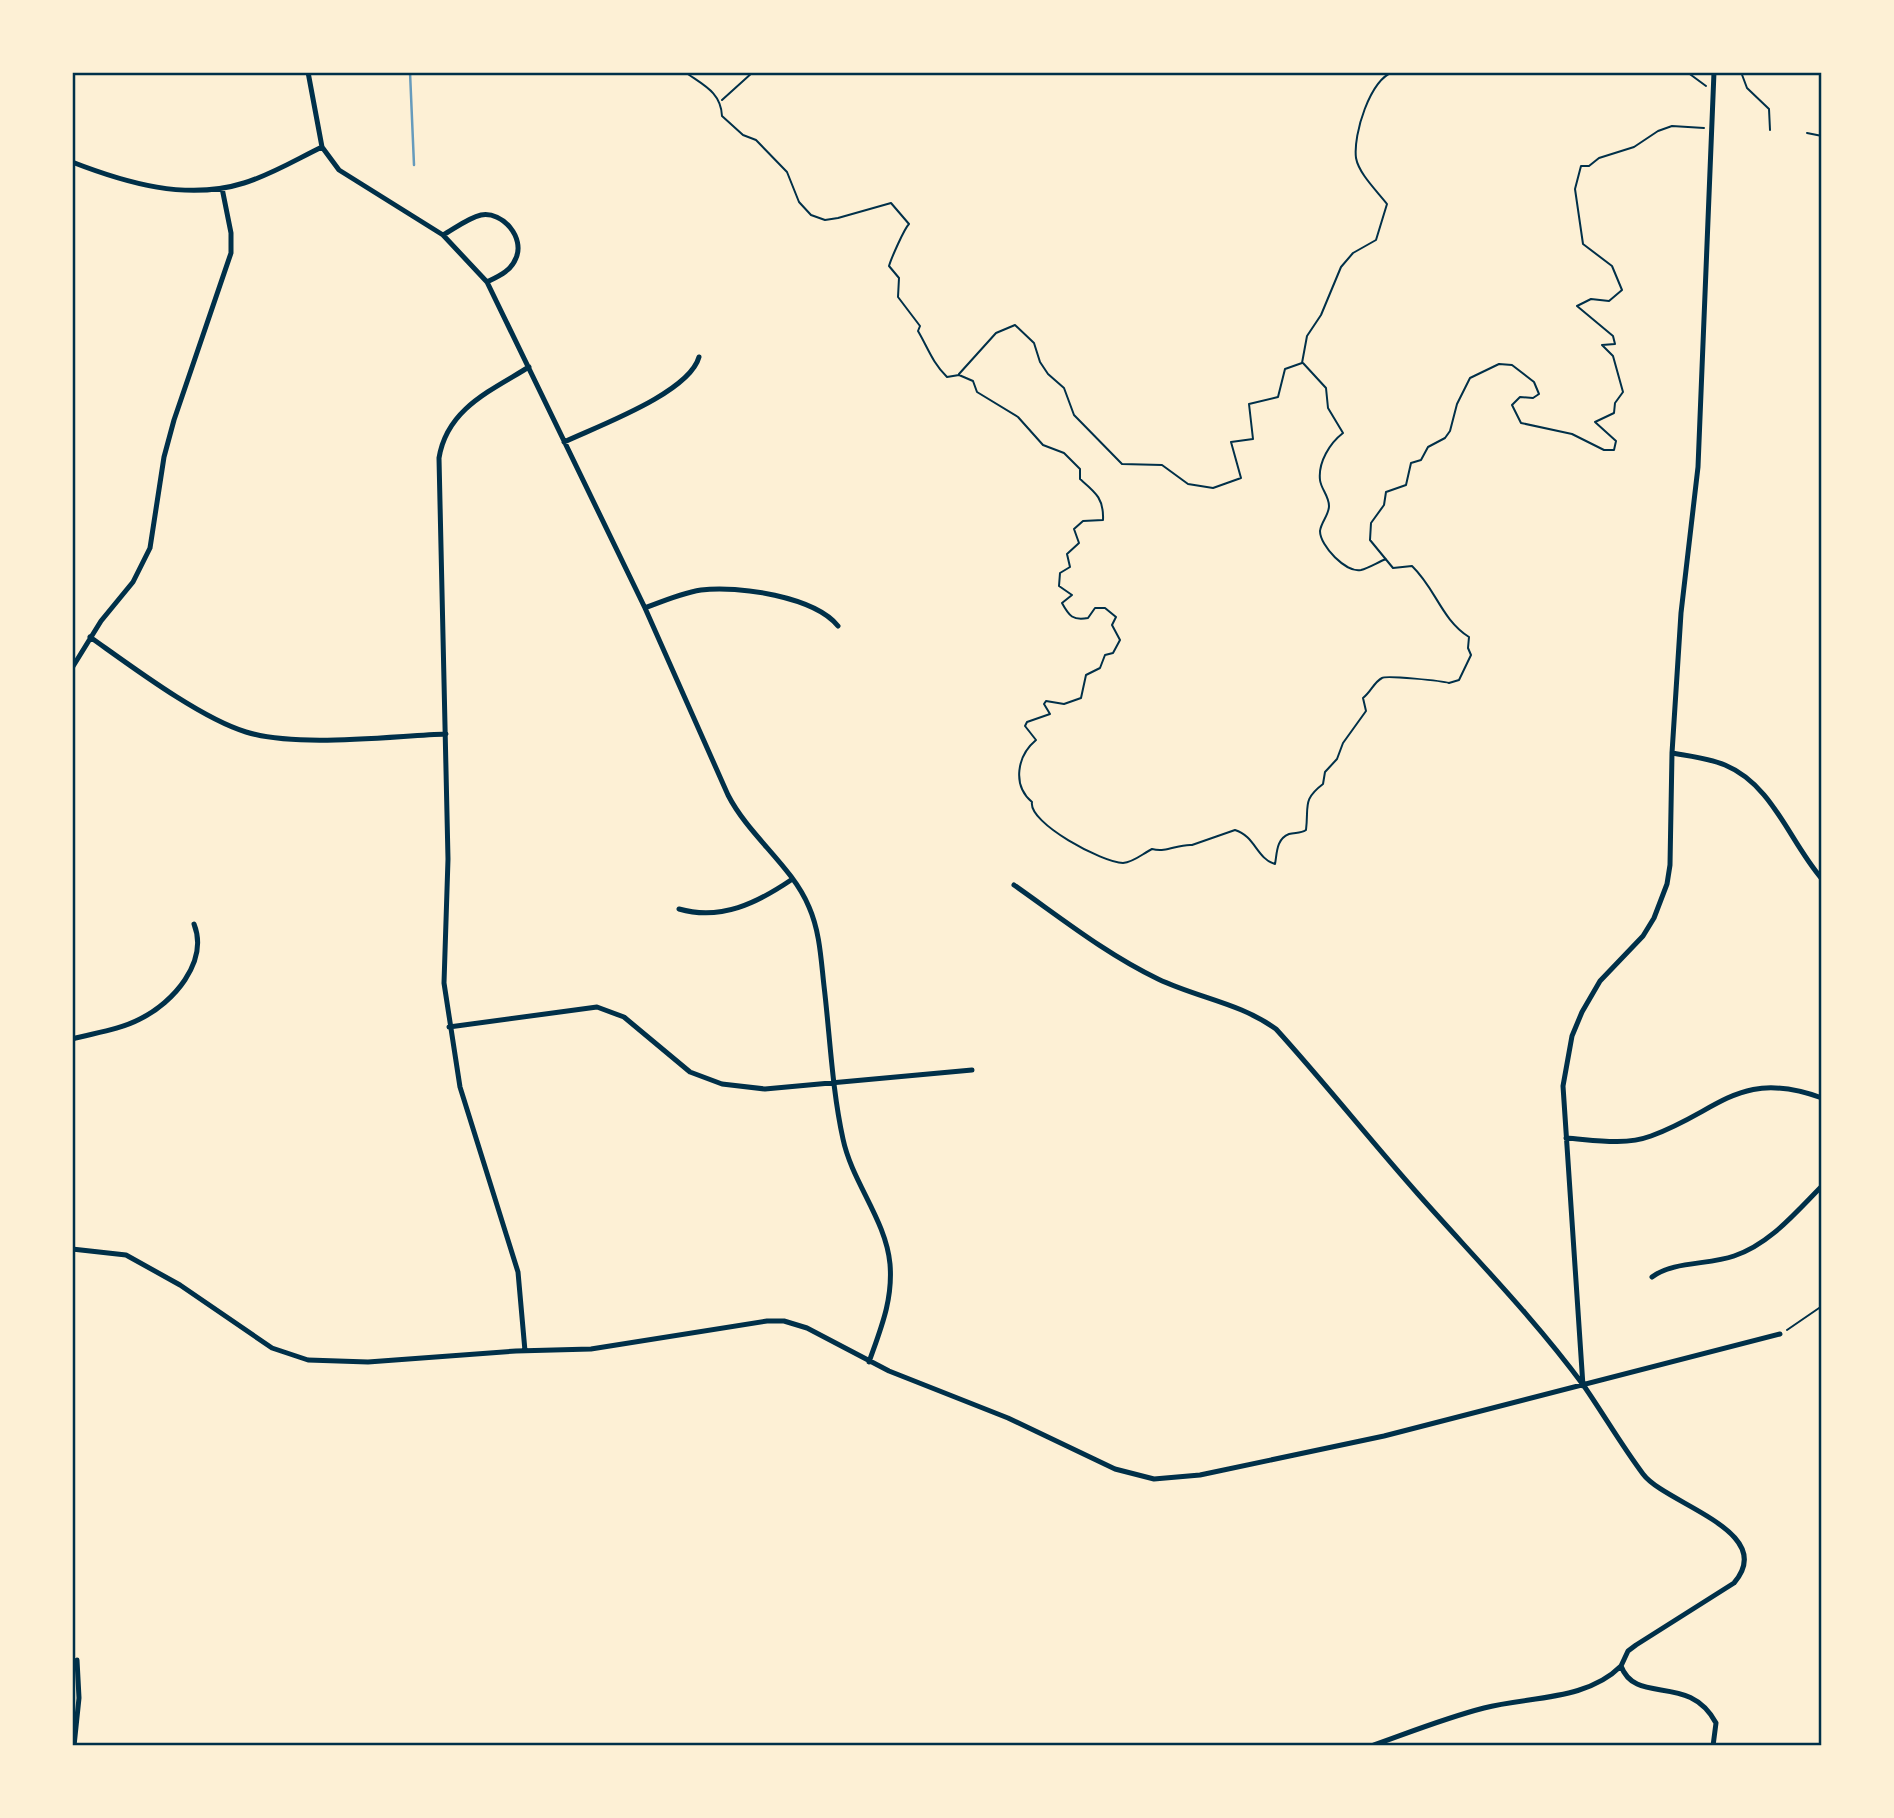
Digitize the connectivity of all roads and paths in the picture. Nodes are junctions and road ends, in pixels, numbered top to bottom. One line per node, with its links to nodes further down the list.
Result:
1 (308, 72): 14 (street)
2 (685, 72): 9 (path)
3 (753, 72): 9 (path)
4 (1394, 72): 20 (path)
5 (1687, 72): 8 (path)
6 (1714, 72): 8 (street)
7 (1741, 72): 11 (path)
8 (1713, 93): 10 (street)
9 (721, 101): 22 (path)
10 (1713, 128): 24 (path); 30 (street)
11 (1770, 130)
12 (1807, 134): 13 (path)
13 (1822, 136)
14 (322, 147): 16 (street); 17 (street)
15 (72, 162): 16 (street)
16 (222, 188): 27 (street)
17 (443, 236): 18 (street); 18 (street)
18 (487, 282): 21 (street)
19 (699, 357): 23 (street)
20 (1302, 363): 22 (path); 24 (path)
21 (529, 367): 23 (street); 29 (street)
22 (959, 375): 24 (path)
23 (564, 442): 25 (street)
24 (1387, 558)
25 (645, 608): 26 (street); 32 (street)
26 (838, 626)
27 (90, 637): 28 (street); 29 (street)
28 (72, 668)
29 (446, 734): 36 (street)
30 (1672, 752): 31 (street); 41 (street)
31 (1822, 879)
32 (792, 880): 34 (street); 39 (street)
33 (1014, 885): 49 (street)
34 (679, 909)
35 (194, 924): 37 (street)
36 (449, 1027): 39 (street); 47 (street)
37 (72, 1039)
38 (972, 1070): 39 (street)
39 (835, 1081): 48 (street)
40 (1822, 1098): 41 (street)
41 (1566, 1138): 49 (street)
42 (1822, 1186): 44 (street)
43 (72, 1249): 47 (street)
44 (1652, 1278)
45 (1822, 1306): 46 (path)
46 (1780, 1334): 49 (street)
47 (526, 1351): 48 (street)
48 (869, 1362): 49 (street)
49 (1583, 1386): 51 (street)
50 (77, 1660): 52 (street)
51 (1621, 1666): 53 (street); 54 (street)
52 (74, 1746)
53 (1371, 1746)
54 (1713, 1746)

